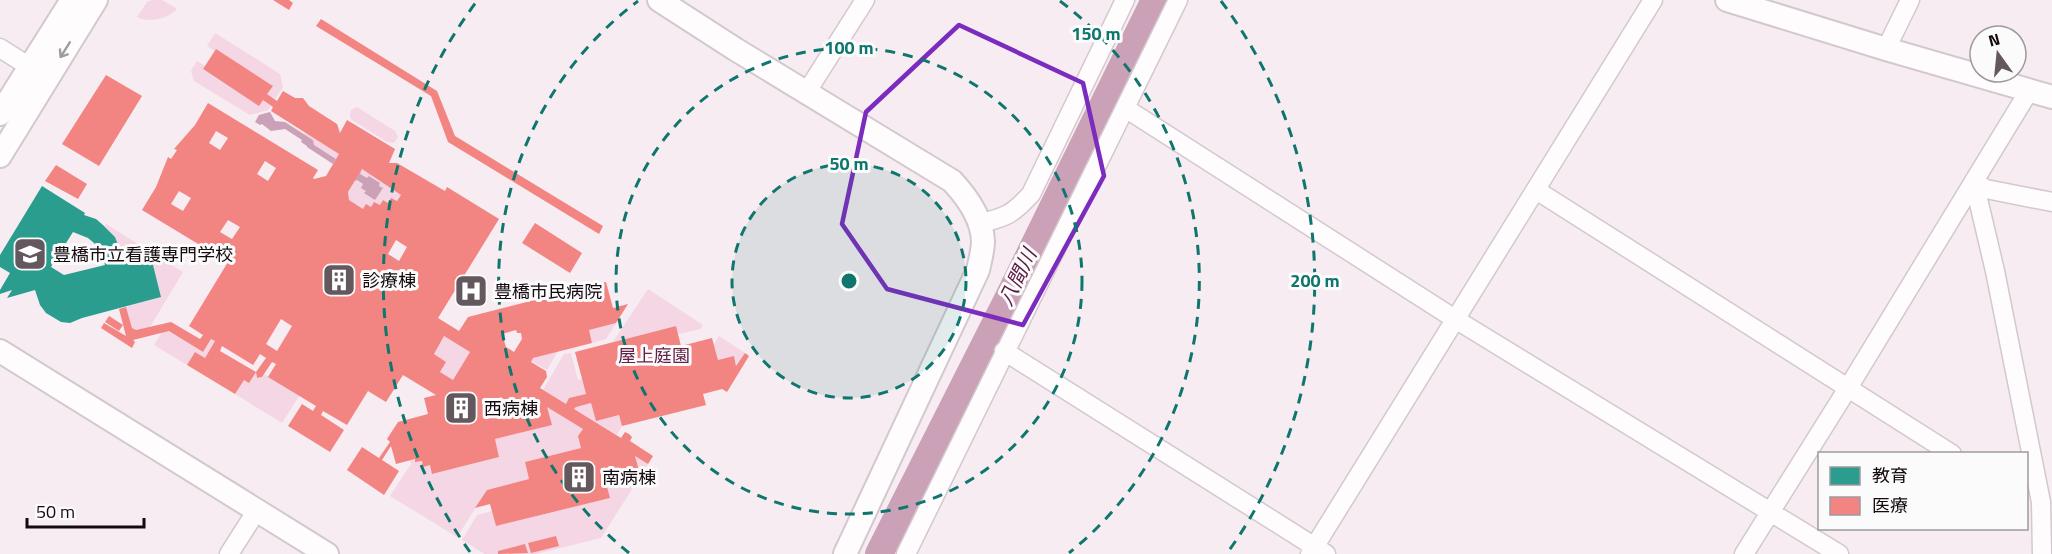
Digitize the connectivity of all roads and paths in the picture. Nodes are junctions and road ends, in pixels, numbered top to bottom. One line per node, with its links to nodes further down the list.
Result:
1 (72, 0): 12 (street)
2 (96, 0): 18 (street, one-way to 18)
3 (659, 0): 14 (street)
4 (865, 0): 14 (street)
5 (1125, 0): 22 (street)
6 (1178, 0): 16 (street)
7 (1653, 0): 20 (street)
8 (1727, 0): 11 (street)
9 (1910, 0): 11 (street)
10 (0, 48): 12 (street)
11 (1886, 49): 13 (street)
12 (30, 67): 17 (street)
13 (2029, 92): 15 (street); 19 (street)
14 (806, 93): 22 (street)
15 (2052, 97)
16 (1125, 108): 23 (street); 25 (street)
17 (0, 114)
18 (0, 156)
19 (1974, 182): 21 (street); 26 (street); 28 (street)
20 (1536, 190): 23 (street); 26 (street)
21 (2052, 201)
22 (978, 224): 34 (street)
23 (1455, 318): 30 (street); 31 (street)
24 (0, 351): 29 (street)
25 (1004, 351): 31 (street); 35 (street)
26 (1848, 388): 27 (street); 30 (street)
27 (1950, 452)
28 (2040, 502): 38 (street)
29 (257, 510): 32 (street); 33 (street)
30 (1770, 512): 36 (street); 37 (street)
31 (1317, 552)
32 (229, 554)
33 (327, 554)
34 (845, 554)
35 (906, 554)
36 (1744, 554)
37 (1839, 554)
38 (2042, 554)

